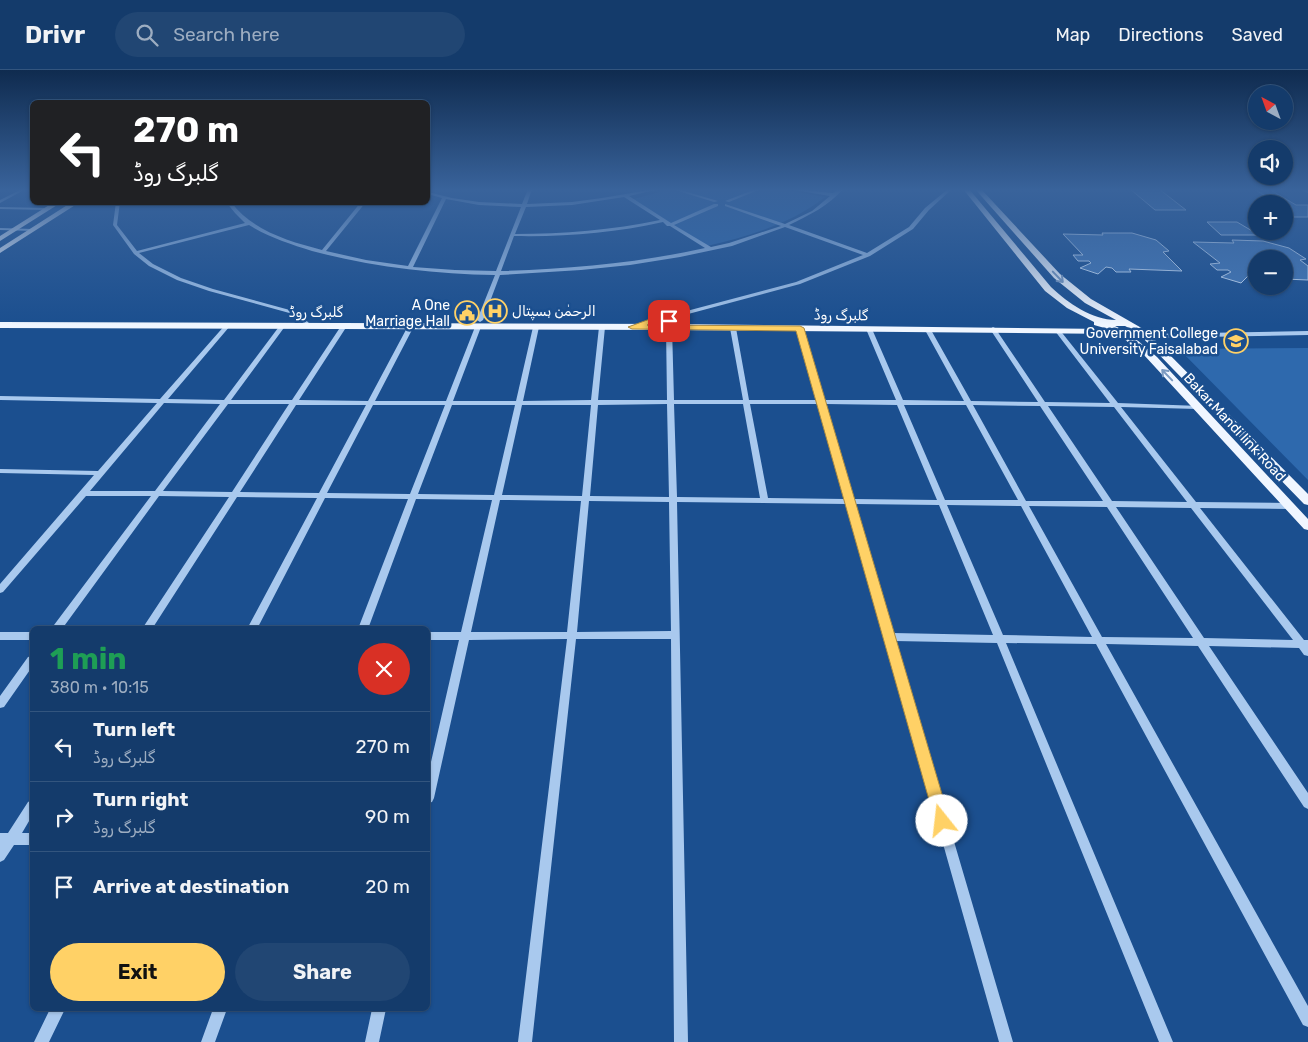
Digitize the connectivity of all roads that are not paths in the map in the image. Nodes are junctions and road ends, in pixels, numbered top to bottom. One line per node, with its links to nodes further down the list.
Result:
1 (26, 234): 16 (main road)
2 (123, 234): 17 (street)
3 (206, 234): 17 (street)
4 (271, 234): 18 (street)
5 (337, 234): 18 (street)
6 (426, 234): 20 (street)
7 (570, 234): 14 (street)
8 (685, 234): 15 (street)
9 (764, 234): 15 (street)
10 (808, 234): 19 (street)
11 (901, 234): 19 (street)
12 (1003, 234): 25 (main road, Bakar Mandi link Road)
13 (1020, 234): 26 (main road, Bakar Mandi link Road, one-way to 26)
14 (513, 235): 21 (street)
15 (710, 249): 21 (street)
16 (0, 251)
17 (137, 252): 24 (street)
18 (323, 252): 20 (street)
19 (868, 255): 23 (street)
20 (410, 268): 21 (street)
21 (498, 273): 27 (street)
22 (0, 319): 24 (main road, گلبرگ روڈ)
23 (650, 321): 25 (main road, گلبرگ روڈ); 27 (main road, گلبرگ روڈ); 36 (street)
24 (304, 323): 27 (main road, گلبرگ روڈ); 30 (main road, گلبرگ روڈ); 31 (main road, گلبرگ روڈ)
25 (1101, 323): 26 (main road, گلبرگ روڈ); 43 (main road, Bakar Mandi link Road)
26 (1126, 323): 45 (main road, Bakar Mandi link Road)
27 (479, 324): 32 (main road, گلبرگ روڈ); 34 (main road, گلبرگ روڈ); 51 (street)
28 (0, 325): 29 (main road, گلبرگ روڈ)
29 (228, 325): 30 (main road, گلبرگ روڈ); 50 (street)
30 (283, 325): 47 (street)
31 (344, 326): 32 (main road, گلبرگ روڈ); 48 (street)
32 (411, 326): 49 (street)
33 (669, 326): 36 (main road, گلبرگ روڈ); 37 (main road, گلبرگ روڈ); 54 (street)
34 (536, 327): 35 (main road, گلبرگ روڈ); 52 (street)
35 (602, 327): 36 (main road, گلبرگ روڈ); 53 (street)
36 (632, 327)
37 (733, 328): 38 (main road, گلبرگ روڈ); 55 (street)
38 (800, 328): 39 (main road, گلبرگ روڈ); 56 (street)
39 (869, 329): 41 (main road, گلبرگ روڈ); 57 (street)
40 (993, 329): 41 (main road, گلبرگ روڈ); 42 (main road, گلبرگ روڈ); 59 (street)
41 (928, 330): 58 (street)
42 (1057, 330): 43 (main road, گلبرگ روڈ); 60 (street)
43 (1118, 332): 45 (main road, گلبرگ روڈ); 61 (main road, Bakar Mandi link Road, one-way to 43)
44 (1308, 333): 45 (street)
45 (1144, 334): 75 (main road, Bakar Mandi link Road)
46 (0, 398): 50 (street)
47 (226, 401): 48 (street); 50 (street); 65 (street)
48 (295, 401): 49 (street); 66 (street)
49 (371, 401): 51 (street); 67 (street)
50 (162, 402): 63 (street)
51 (449, 402): 52 (street); 68 (street)
52 (518, 402): 53 (street); 69 (street)
53 (595, 402): 54 (street); 70 (street)
54 (670, 403): 55 (street); 71 (street)
55 (745, 403): 56 (street); 72 (street)
56 (822, 403): 57 (street); 73 (street)
57 (900, 403): 58 (street); 74 (street)
58 (969, 404): 59 (street); 76 (street)
59 (1043, 404): 60 (street); 77 (street)
60 (1115, 405): 61 (street); 78 (street)
61 (1198, 407): 79 (main road, Bakar Mandi link Road)
62 (0, 471): 63 (street)
63 (100, 473): 64 (street)
64 (82, 493): 65 (street); 81 (street)
65 (156, 494): 66 (street); 82 (street)
66 (234, 495): 67 (street); 83 (street)
67 (322, 496): 68 (street); 84 (street)
68 (413, 497): 69 (street); 85 (street)
69 (497, 498): 70 (street); 86 (street)
70 (585, 499): 71 (street); 87 (street)
71 (672, 500): 72 (street); 88 (street)
72 (764, 500): 73 (street)
73 (850, 502): 74 (street); 92 (street)
74 (942, 502): 76 (street); 93 (street)
75 (1308, 502)
76 (1024, 503): 77 (street); 94 (street)
77 (1109, 504): 78 (street); 95 (street)
78 (1193, 505): 79 (street); 96 (street)
79 (1290, 506): 80 (main road, Bakar Mandi link Road)
80 (1308, 526)
81 (0, 590)
82 (58, 626)
83 (150, 626)
84 (254, 626)
85 (364, 626)
86 (465, 635): 87 (street); 91 (street); 99 (street)
87 (572, 635): 88 (street); 112 (street)
88 (676, 635): 113 (street)
89 (0, 636): 90 (street)
90 (30, 636)
91 (430, 636)
92 (890, 637): 93 (street); 114 (street)
93 (1000, 639): 94 (street); 115 (street)
94 (1099, 641): 95 (street); 108 (street)
95 (1201, 642): 96 (street); 100 (street)
96 (1306, 647)
97 (30, 663): 98 (street)
98 (0, 704)
99 (430, 789)
100 (1308, 803)
101 (30, 808): 102 (street)
102 (5, 839): 103 (street); 104 (street)
103 (30, 839)
104 (0, 856)
105 (57, 1011): 109 (street)
106 (219, 1011): 110 (street)
107 (379, 1011): 111 (street)
108 (1308, 1020)
109 (41, 1042)
110 (208, 1042)
111 (372, 1042)
112 (525, 1042)
113 (681, 1042)
114 (1006, 1042)
115 (1166, 1042)

